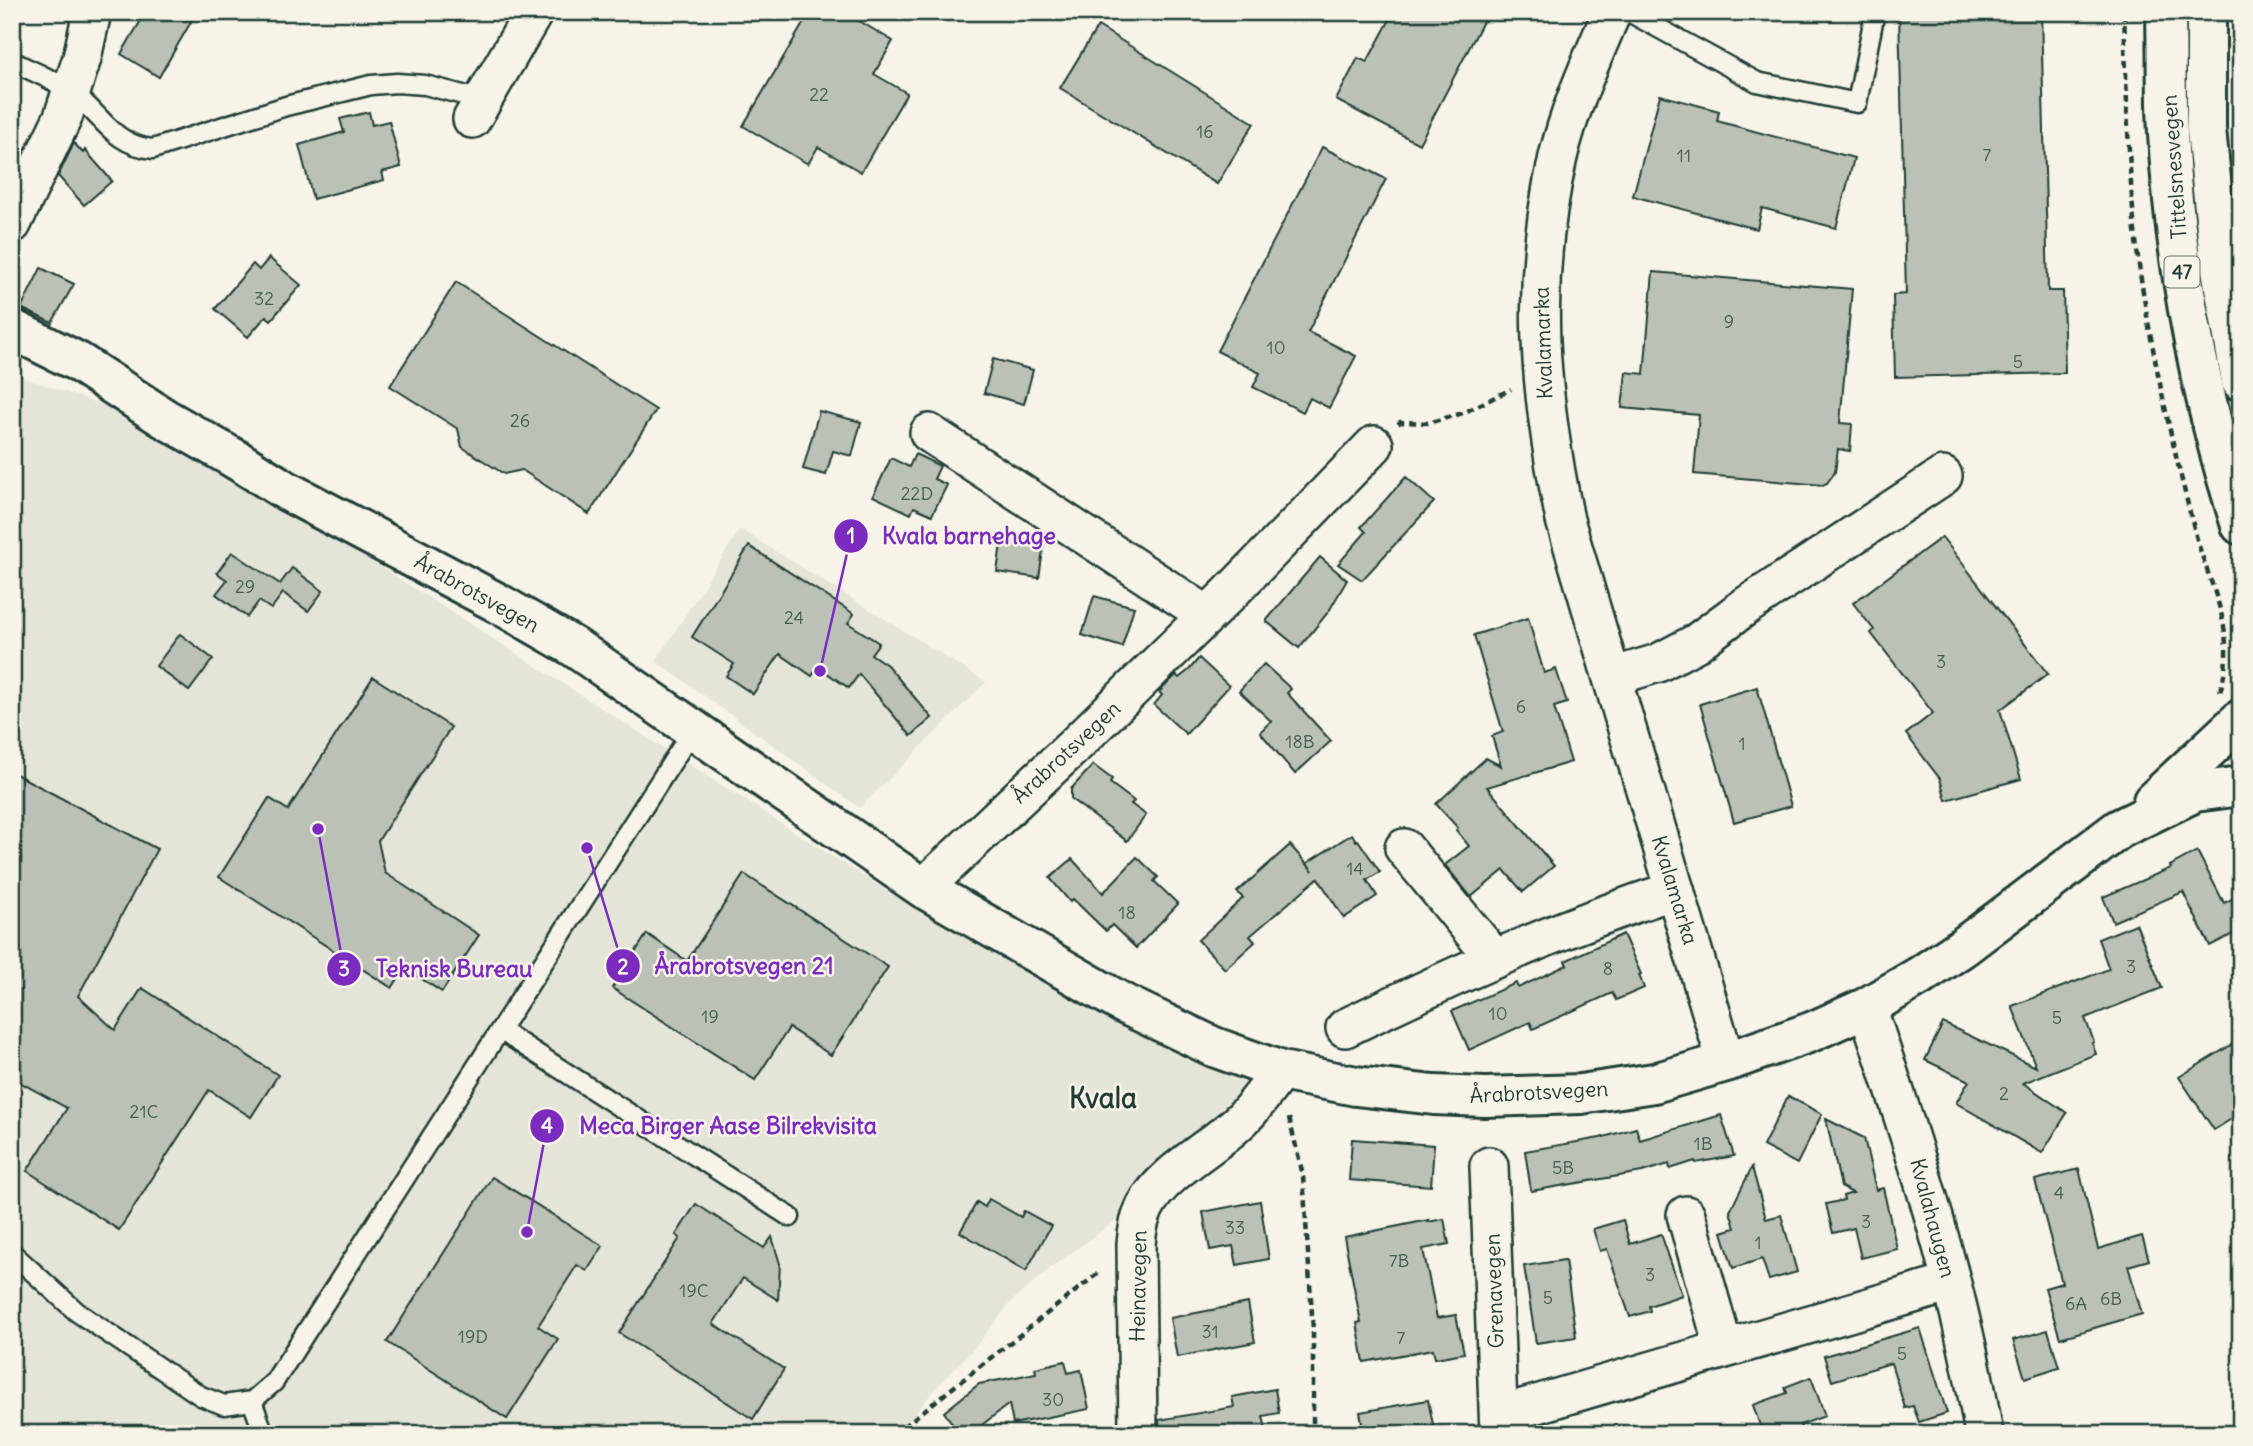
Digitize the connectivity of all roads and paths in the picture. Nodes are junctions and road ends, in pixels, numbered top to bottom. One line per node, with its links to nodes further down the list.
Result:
1 (92, 12): 9 (street)
2 (534, 12): 10 (street)
3 (1612, 12): 13 (street, Kvalamarka)
4 (1629, 12): 5 (lane)
5 (1875, 12)
6 (2166, 12): 18 (main road, Tittelsnesvegen / 47)
7 (2206, 12): 14 (main road, Tittelsnesvegen / 47)
8 (12, 61): 9 (lane)
9 (71, 92): 10 (lane); 11 (street)
10 (477, 109)
11 (12, 224)
12 (12, 329): 22 (main road, Årabrotsvegen)
13 (1542, 374): 16 (path); 20 (street, Kvalamarka)
14 (2241, 381)
15 (929, 433): 19 (street)
16 (1374, 446): 19 (street, Årabrotsvegen)
17 (1943, 475): 20 (street)
18 (2241, 525)
19 (1207, 615): 26 (street, Årabrotsvegen)
20 (1612, 677): 27 (street, Kvalamarka)
21 (2241, 719): 24 (main road, Årabrotsvegen)
22 (694, 728): 26 (main road, Årabrotsvegen); 31 (lane)
23 (2241, 786): 24 (main road, Årabrotsvegen)
24 (2130, 823): 29 (main road, Årabrotsvegen)
25 (1404, 848): 28 (street)
26 (923, 888): 33 (main road, Årabrotsvegen)
27 (1675, 890): 28 (street); 32 (street, Kvalamarka)
28 (1495, 959): 30 (street)
29 (1867, 1007): 32 (main road, Årabrotsvegen); 39 (street, Kvalahaugen)
30 (1345, 1028)
31 (500, 1030): 36 (lane); 41 (lane)
32 (1726, 1062): 33 (main road, Årabrotsvegen)
33 (1286, 1071): 37 (street, Heinavegen); 46 (path)
34 (1489, 1166): 42 (street, Grenavegen)
35 (1686, 1215): 40 (street)
36 (790, 1217)
37 (1136, 1244): 44 (path); 45 (street, Heinavegen)
38 (12, 1253): 41 (lane)
39 (1951, 1283): 40 (street, Grenavegen); 47 (street, Kvalahaugen)
40 (1724, 1349): 42 (street, Grenavegen)
41 (252, 1401): 43 (lane)
42 (1499, 1425)
43 (264, 1434)
44 (894, 1434)
45 (1138, 1434)
46 (1312, 1434)
47 (1984, 1434)

